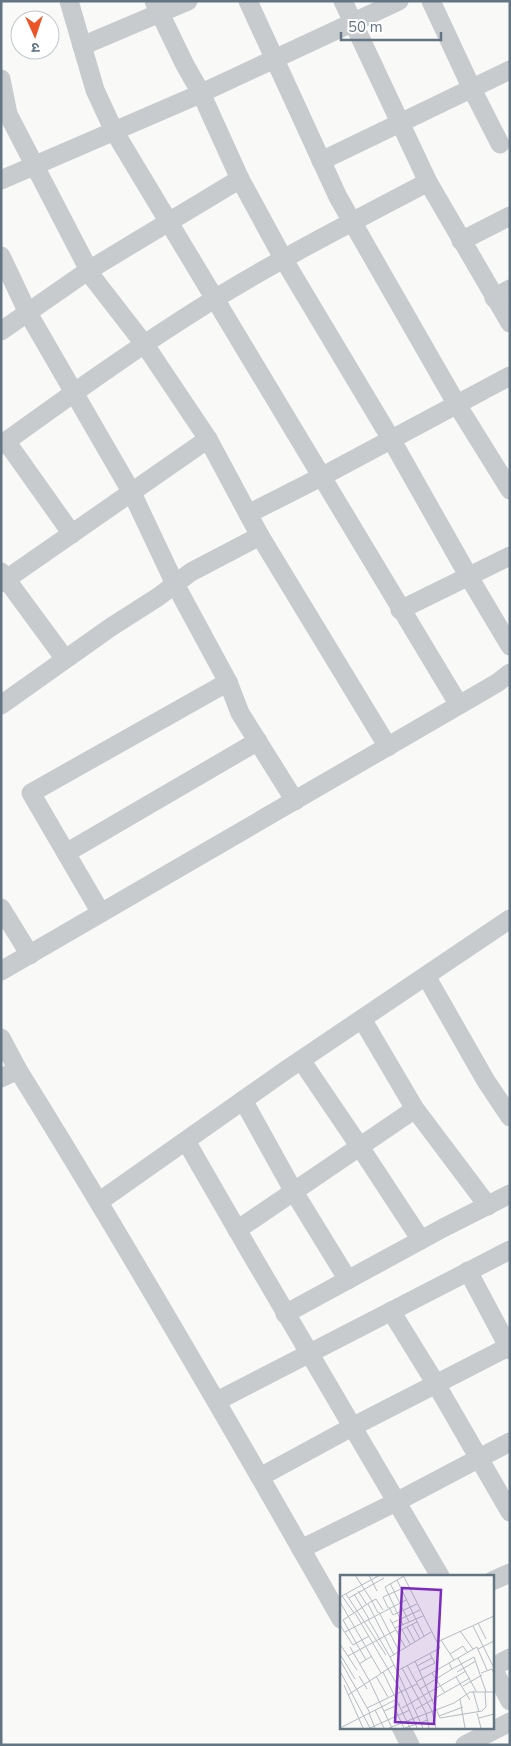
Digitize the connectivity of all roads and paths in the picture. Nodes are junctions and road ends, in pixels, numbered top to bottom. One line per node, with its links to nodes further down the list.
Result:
1 (69, 1): 9 (street)
2 (188, 1): 7 (street)
3 (248, 1): 10 (street)
4 (343, 1): 8 (street)
5 (399, 1): 8 (street)
6 (431, 1): 13 (street)
7 (157, 7): 9 (street); 14 (street)
8 (352, 22): 10 (street); 15 (street)
9 (82, 46): 16 (street)
10 (274, 59): 14 (street); 18 (street)
11 (510, 70): 13 (street)
12 (1, 79): 19 (street)
13 (472, 89): 15 (street); 17 (street)
14 (201, 93): 16 (street); 20 (street)
15 (400, 123): 18 (street); 22 (street)
16 (114, 131): 19 (street); 24 (street)
17 (500, 144)
18 (321, 161): 25 (street)
19 (34, 166): 21 (street); 29 (street)
20 (240, 179): 24 (street); 28 (street)
21 (1, 180)
22 (428, 182): 25 (street); 26 (street)
23 (510, 216): 26 (street)
24 (169, 222): 29 (street); 31 (street)
25 (352, 222): 28 (street); 38 (street)
26 (461, 241): 30 (street)
27 (1, 256): 32 (street)
28 (284, 260): 31 (street); 40 (street)
29 (89, 270): 32 (street); 35 (street)
30 (502, 294): 33 (street)
31 (216, 299): 35 (street); 42 (street)
32 (28, 313): 34 (street); 37 (street)
33 (510, 323)
34 (1, 331)
35 (145, 344): 37 (street); 39 (street)
36 (510, 376): 38 (street)
37 (75, 393): 41 (street); 44 (street)
38 (456, 403): 40 (street); 43 (street)
39 (208, 439): 44 (street); 45 (street)
40 (391, 439): 42 (street); 49 (street)
41 (4, 443): 46 (street)
42 (321, 477): 45 (street); 52 (street)
43 (510, 490)
44 (132, 492): 46 (street); 51 (street)
45 (248, 514): 47 (street)
46 (72, 534): 50 (street)
47 (260, 536): 51 (street); 60 (street)
48 (510, 556): 49 (street)
49 (468, 576): 52 (street); 53 (street)
50 (3, 578): 54 (street)
51 (175, 584): 54 (street); 56 (street)
52 (400, 610): 58 (street)
53 (510, 646)
54 (65, 659): 57 (street)
55 (510, 673): 58 (street)
56 (228, 682): 59 (street); 62 (street)
57 (1, 705)
58 (459, 705): 60 (street)
59 (258, 741): 61 (street); 62 (street)
60 (388, 747): 61 (street)
61 (295, 801): 64 (street)
62 (66, 853): 64 (street)
63 (1, 908): 66 (street)
64 (101, 914): 66 (street)
65 (507, 929): 68 (street)
66 (30, 954): 67 (street)
67 (1, 971)
68 (426, 976): 69 (street); 76 (street)
69 (362, 1019): 71 (street); 75 (street)
70 (1, 1038): 72 (street)
71 (301, 1060): 74 (street); 78 (street)
72 (18, 1070): 73 (street); 81 (street)
73 (1, 1078)
74 (243, 1100): 77 (street); 79 (street)
75 (415, 1109): 78 (street); 82 (street)
76 (510, 1117)
77 (186, 1141): 81 (street); 83 (street)
78 (360, 1147): 79 (street); 84 (street)
79 (294, 1192): 83 (street); 87 (street)
80 (510, 1194): 82 (street)
81 (100, 1201): 93 (street)
82 (488, 1206): 84 (street)
83 (237, 1230): 89 (street)
84 (421, 1240): 87 (street)
85 (510, 1250): 86 (street)
86 (468, 1271): 88 (street); 90 (street)
87 (348, 1280): 89 (street)
88 (391, 1311): 91 (street); 92 (street)
89 (286, 1314): 91 (street)
90 (509, 1348): 92 (street)
91 (309, 1354): 93 (street); 94 (street)
92 (436, 1384): 94 (street); 96 (street)
93 (217, 1401): 97 (street)
94 (352, 1427): 97 (street); 98 (street)
95 (510, 1442): 96 (street)
96 (478, 1459): 98 (street); 99 (street)
97 (260, 1477): 100 (street)
98 (396, 1502): 100 (street); 102 (street)
99 (510, 1512)
100 (301, 1549): 104 (street)
101 (510, 1573): 103 (street)
102 (438, 1575)
103 (494, 1580)
104 (340, 1617)
105 (510, 1658): 106 (street)
106 (494, 1666)
107 (494, 1671): 108 (street)
108 (510, 1701)
109 (510, 1722): 112 (street)
110 (402, 1728): 111 (street)
111 (410, 1745)
112 (466, 1745)

